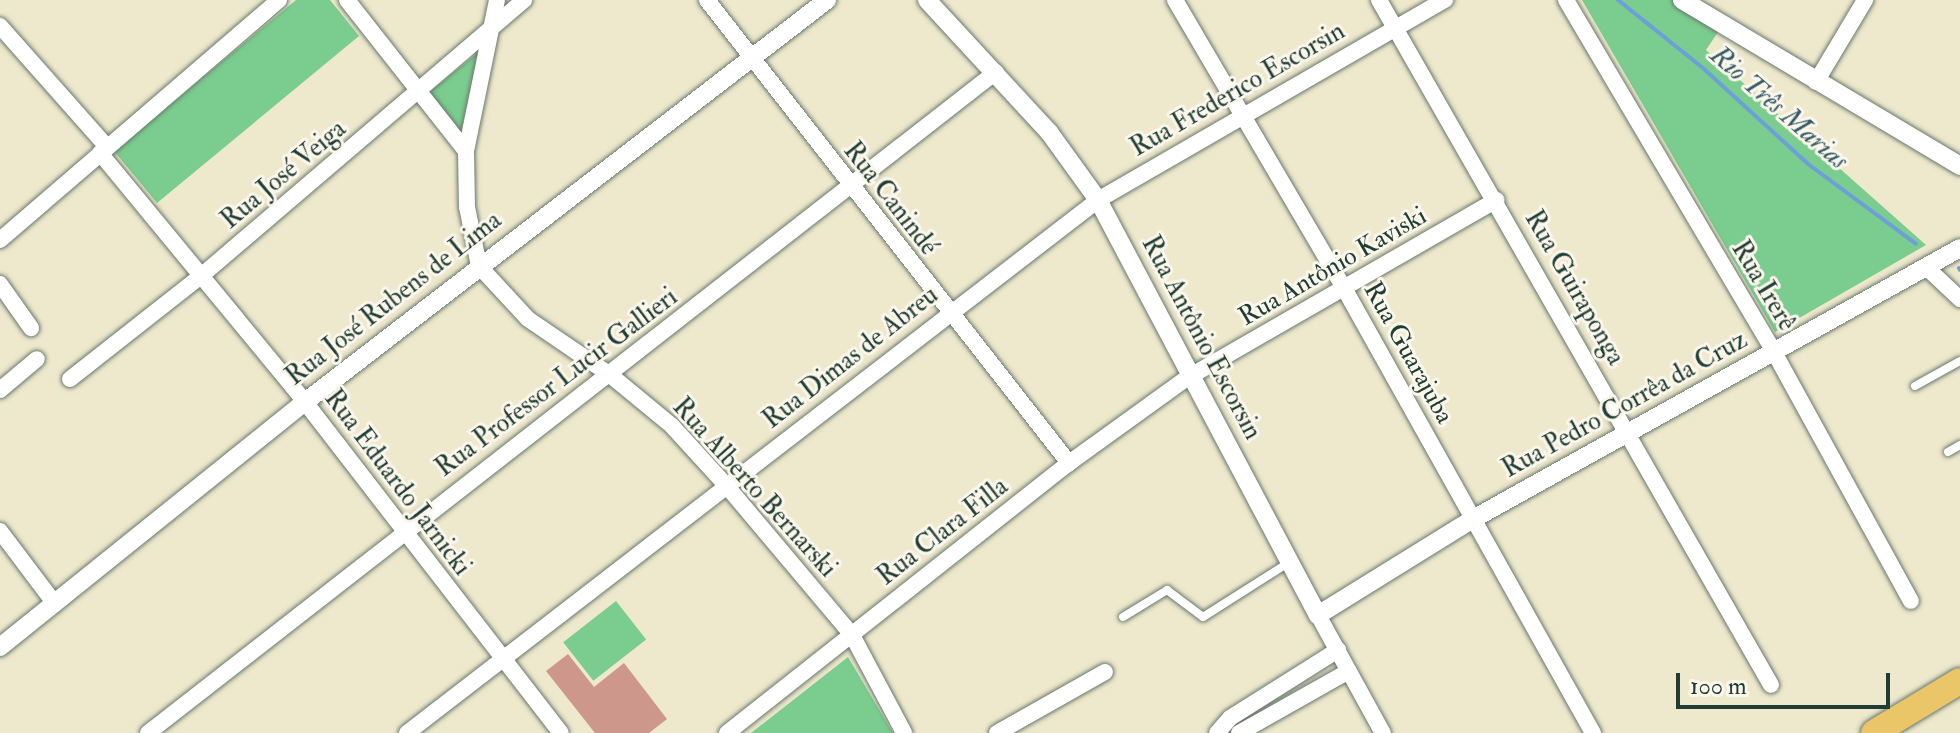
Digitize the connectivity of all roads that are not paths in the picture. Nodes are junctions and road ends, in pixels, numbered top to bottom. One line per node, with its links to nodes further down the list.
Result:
1 (279, 0): 22 (street)
2 (347, 0): 20 (street)
3 (497, 0): 16 (street)
4 (524, 0): 16 (street, Rua José Veiga)
5 (707, 0): 17 (street, Rua Canindé)
6 (827, 0): 17 (street, Rua José Rubens de Lima)
7 (927, 0): 18 (street, Rua Antônio Escorsin)
8 (1175, 0): 21 (street, Rua Guarajuba)
9 (1379, 0): 15 (street, Rua Guiraponga)
10 (1445, 0): 15 (street, Rua Frederico Escorsin)
11 (1566, 0): 38 (street, Rua Irerê)
12 (1682, 0): 19 (street)
13 (1865, 0): 19 (street)
14 (0, 26): 22 (street, Rua Eduardo Jarnicki)
15 (1395, 27): 21 (street, Rua Frederico Escorsin); 27 (street, Rua Guiraponga)
16 (492, 29): 20 (street, Rua José Veiga); 23 (street)
17 (750, 58): 25 (street, Rua Canindé); 30 (street, Rua José Rubens de Lima)
18 (996, 72): 25 (street, Rua Professor Lucir Gallieri); 26 (street, Rua Antônio Escorsin)
19 (1816, 82): 24 (street)
20 (421, 90): 23 (street); 32 (street, Rua José Veiga)
21 (1239, 116): 26 (street, Rua Frederico Escorsin); 34 (street, Rua Guarajuba)
22 (103, 150): 28 (street); 32 (street, Rua Eduardo Jarnicki)
23 (466, 151): 30 (street)
24 (1960, 166)
25 (849, 187): 36 (street, Rua Canindé); 41 (street, Rua Professor Lucir Gallieri)
26 (1098, 200): 36 (street, Rua Dimas de Abreu); 42 (street, Rua Antônio Escorsin)
27 (1496, 200): 34 (street, Rua Antônio Kaviski); 47 (street, Rua Guiraponga)
28 (0, 240)
29 (1960, 248): 31 (street, Rua Pedro Corrêa da Cruz)
30 (479, 266): 41 (street, Rua Alberto Bernarski); 46 (street, Rua José Rubens de Lima)
31 (1926, 267): 35 (street); 38 (street, Rua Pedro Corrêa da Cruz)
32 (201, 276): 43 (street, Rua José Veiga); 46 (street, Rua Eduardo Jarnicki)
33 (0, 284): 37 (street)
34 (1344, 288): 42 (street, Rua Antônio Kaviski); 52 (street, Rua Guarajuba)
35 (1960, 299)
36 (949, 312): 50 (street, Rua Canindé); 51 (street, Rua Dimas de Abreu)
37 (31, 328)
38 (1774, 352): 47 (street, Rua Pedro Corrêa da Cruz); 56 (street, Rua Irerê)
39 (37, 359): 45 (street)
40 (1960, 361): 44 (lane)
41 (609, 374): 51 (street, Rua Alberto Bernarski); 54 (street, Rua Professor Lucir Gallieri)
42 (1193, 375): 50 (street, Rua Clara Filla); 55 (street, Rua Antônio Escorsin)
43 (70, 379)
44 (1915, 386)
45 (0, 390)
46 (305, 402): 54 (street, Rua Eduardo Jarnicki); 57 (street, Rua José Rubens de Lima)
47 (1629, 435): 52 (street, Rua Pedro Corrêa da Cruz); 68 (street, Rua Guiraponga)
48 (1960, 445): 49 (lane)
49 (1948, 452)
50 (1069, 463): 60 (street, Rua Clara Filla)
51 (725, 484): 60 (street, Rua Alberto Bernarski); 63 (street, Rua Dimas de Abreu)
52 (1473, 519): 58 (street, Rua Pedro Corrêa da Cruz); 81 (street, Rua Guarajuba)
53 (0, 531): 57 (street)
54 (402, 531): 63 (street, Rua Eduardo Jarnicki); 73 (street, Rua Professor Lucir Gallieri)
55 (1289, 562): 58 (street, Rua Antônio Escorsin); 59 (lane)
56 (1911, 601)
57 (55, 604): 61 (street, Rua José Rubens de Lima)
58 (1318, 615): 62 (street, Rua Antônio Escorsin)
59 (1123, 617)
60 (852, 635): 76 (street, Rua Clara Filla); 77 (street, Rua Alberto Bernarski)
61 (0, 647)
62 (1338, 650): 64 (street, Rua Antônio Escorsin); 67 (street)
63 (503, 658): 74 (street, Rua Dimas de Abreu); 75 (street, Rua Eduardo Jarnicki)
64 (1349, 671): 70 (street); 80 (street, Rua Antônio Escorsin)
65 (1105, 672): 78 (street)
66 (1960, 681): 71 (highway)
67 (1286, 683): 70 (street); 72 (street)
68 (1771, 685)
69 (1960, 699): 71 (highway)
70 (1296, 700): 72 (street)
71 (1910, 714): 82 (highway)
72 (1235, 728): 79 (street)
73 (159, 730)
74 (407, 733)
75 (561, 733)
76 (727, 733)
77 (904, 733)
78 (997, 733)
79 (1217, 733)
80 (1383, 733)
81 (1593, 733)
82 (1874, 733)

